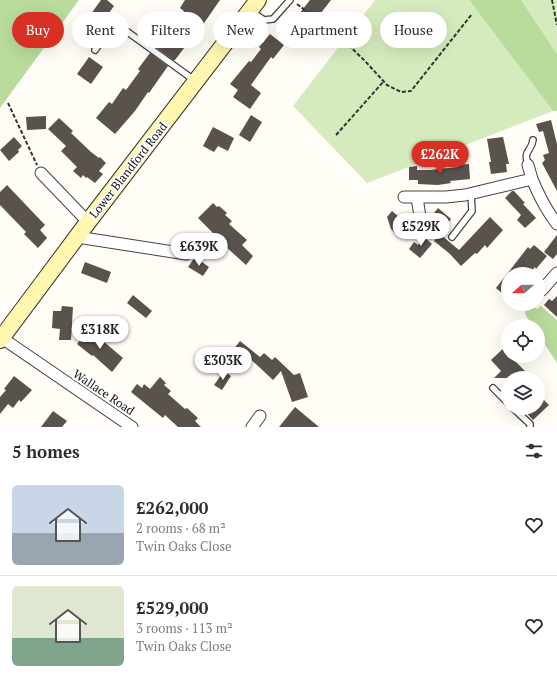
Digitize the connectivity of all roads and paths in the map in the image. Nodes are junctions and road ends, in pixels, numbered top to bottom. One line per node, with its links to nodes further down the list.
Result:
1 (291, 0): 3 (lane); 8 (path)
2 (552, 0): 5 (path)
3 (254, 5): 7 (main road, Lower Blandford Road)
4 (472, 14): 8 (path)
5 (557, 25)
6 (95, 50): 7 (lane)
7 (196, 81): 19 (main road, Lower Blandford Road)
8 (384, 81): 10 (path)
9 (8, 103): 13 (path)
10 (336, 136)
11 (533, 140): 12 (lane)
12 (528, 165): 14 (street)
13 (41, 173): 19 (street)
14 (532, 179): 15 (street); 20 (street)
15 (471, 193): 17 (street); 22 (lane)
16 (404, 197): 17 (street)
17 (417, 197): 18 (street)
18 (420, 217)
19 (88, 222): 21 (main road, Lower Blandford Road)
20 (557, 224)
21 (77, 237): 23 (street); 26 (main road, Lower Blandford Road)
22 (452, 237)
23 (186, 254)
24 (557, 273): 25 (street)
25 (545, 287)
26 (1, 339): 31 (street, Wallace Road)
27 (493, 388): 28 (lane)
28 (501, 396)
29 (520, 415): 33 (lane)
30 (260, 416): 32 (street)
31 (132, 427)
32 (252, 427)
33 (530, 427)

